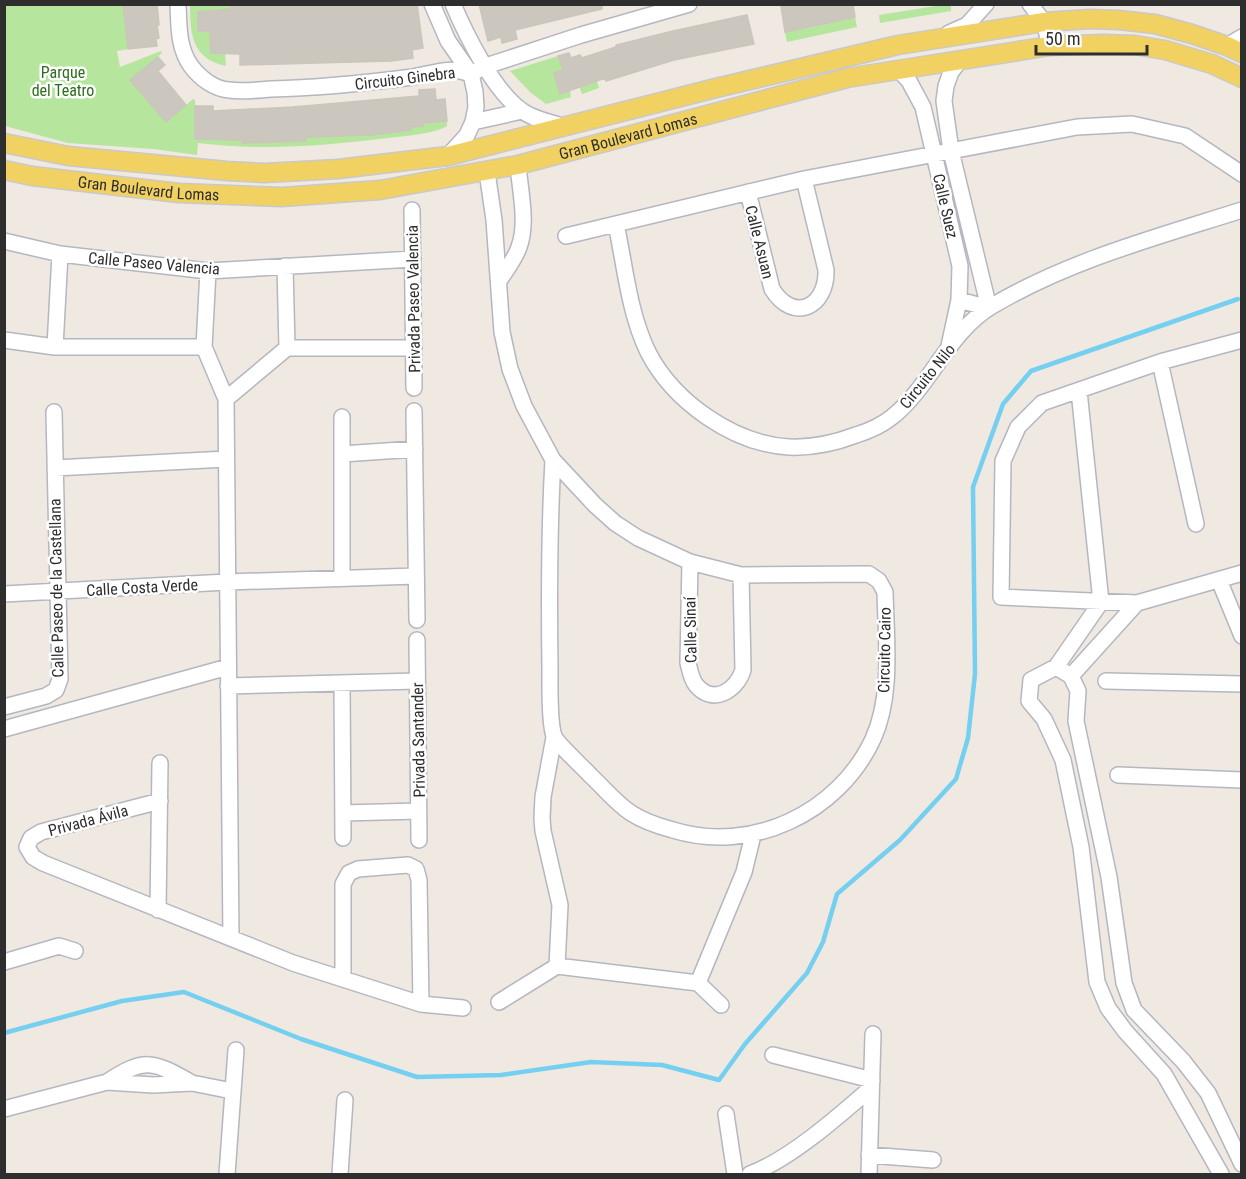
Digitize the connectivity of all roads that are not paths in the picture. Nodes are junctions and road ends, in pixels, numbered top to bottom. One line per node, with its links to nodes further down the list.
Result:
1 (178, 4): 16 (street, Circuito Ginebra)
2 (432, 4): 16 (street)
3 (453, 4): 12 (street)
4 (986, 4): 8 (street)
5 (1030, 4): 7 (street)
6 (680, 6): 12 (street, Circuito Ginebra)
7 (1044, 22): 8 (main road, Gran Boulevard Lomas); 9 (street); 10 (main road, Gran Boulevard Lomas)
8 (940, 38): 19 (main road, Gran Boulevard Lomas)
9 (1050, 45): 11 (main road, Gran Boulevard Lomas); 13 (main road, Gran Boulevard Lomas)
10 (1237, 45)
11 (960, 60): 14 (main road, Gran Boulevard Lomas); 24 (street, Calle Suez)
12 (486, 66): 16 (street, Circuito Ginebra); 18 (street)
13 (1220, 67): 15 (street); 17 (main road, Gran Boulevard Lomas)
14 (899, 70): 22 (main road, Gran Boulevard Lomas); 25 (street, Calle Suez)
15 (1242, 72)
16 (471, 74): 20 (street)
17 (1242, 78)
18 (522, 111): 20 (street); 21 (street)
19 (600, 118): 21 (main road, Gran Boulevard Lomas); 22 (main road)
20 (473, 122): 26 (street)
21 (564, 127): 26 (main road, Gran Boulevard Lomas)
22 (605, 142): 27 (main road, Gran Boulevard Lomas)
23 (4, 143): 26 (main road, Gran Boulevard Lomas)
24 (951, 151): 25 (street); 30 (street); 44 (street, Calle Suez)
25 (934, 154): 31 (street); 43 (street, Calle Suez)
26 (448, 156)
27 (518, 165): 29 (main road, Gran Boulevard Lomas); 42 (street)
28 (4, 170): 29 (main road, Gran Boulevard Lomas)
29 (487, 172): 42 (street, Circuito Cairo)
30 (1242, 174)
31 (804, 179): 32 (street); 32 (street, Calle Asuan)
32 (748, 192): 35 (street)
33 (412, 210): 39 (street, Privada Paseo Valencia)
34 (1242, 210): 44 (street, Circuito Nilo)
35 (616, 224): 36 (street); 51 (street, Circuito Nilo)
36 (566, 236)
37 (4, 242): 38 (street, Calle Paseo Valencia)
38 (60, 254): 41 (street, Calle Paseo Valencia); 47 (street)
39 (413, 259): 40 (street, Calle Paseo Valencia); 50 (street, Privada Paseo Valencia)
40 (285, 266): 41 (street, Calle Paseo Valencia); 49 (street)
41 (208, 271): 48 (street)
42 (499, 280): 62 (street, Circuito Cairo)
43 (959, 300): 44 (street); 51 (street, Calle Suez)
44 (990, 308): 51 (street, Circuito Nilo)
45 (4, 340): 47 (street)
46 (1242, 340): 52 (street)
47 (55, 347): 48 (street)
48 (204, 347): 55 (street)
49 (287, 348): 50 (street); 55 (street)
50 (414, 348): 53 (street, Privada Paseo Valencia)
51 (948, 349)
52 (1160, 362): 54 (street); 64 (street)
53 (414, 388)
54 (1079, 391): 74 (street); 74 (street)
55 (226, 399): 61 (street)
56 (414, 411): 59 (street)
57 (54, 412): 63 (street, Calle Paseo de la Castellana)
58 (342, 417): 60 (street)
59 (415, 449): 60 (street); 68 (street)
60 (342, 454): 69 (street)
61 (226, 459): 63 (street); 71 (street)
62 (553, 460): 65 (street, Circuito Cairo); 89 (street)
63 (55, 468): 72 (street, Calle Paseo de la Castellana)
64 (1196, 524)
65 (690, 562): 67 (street, Circuito Cairo); 67 (street, Calle Sinaí)
66 (1242, 573): 70 (street)
67 (741, 575): 96 (street, Circuito Cairo)
68 (416, 576): 69 (street, Calle Costa Verde); 76 (street)
69 (342, 578): 71 (street, Calle Costa Verde)
70 (1219, 580): 75 (street); 77 (street)
71 (227, 582): 72 (street, Calle Costa Verde); 79 (street)
72 (57, 592): 73 (street, Calle Costa Verde); 87 (street, Calle Paseo de la Castellana)
73 (4, 594)
74 (1101, 602): 75 (street); 80 (street)
75 (1137, 603): 81 (street)
76 (417, 620)
77 (1242, 636)
78 (417, 640): 82 (street, Privada Santander)
79 (228, 667): 86 (street); 88 (street)
80 (1056, 667): 81 (street); 100 (street)
81 (1071, 676): 99 (street)
82 (417, 681): 84 (street); 94 (street, Privada Santander)
83 (1106, 681): 85 (street)
84 (342, 683): 86 (street); 95 (street)
85 (1242, 684)
86 (228, 686): 102 (street)
87 (4, 707)
88 (4, 729)
89 (554, 737): 96 (street, Circuito Cairo); 105 (street)
90 (160, 763): 93 (street)
91 (1118, 775): 92 (street)
92 (1242, 780)
93 (160, 801): 101 (street); 101 (street, Privada Ávila)
94 (419, 811): 95 (street); 98 (street, Privada Santander)
95 (343, 813): 97 (street)
96 (753, 835): 107 (street)
97 (343, 837)
98 (419, 840)
99 (1109, 877): 100 (street); 124 (street)
100 (1085, 879): 125 (street)
101 (158, 909): 102 (street, Privada Ávila)
102 (231, 938): 106 (street, Privada Ávila)
103 (75, 951): 104 (street)
104 (4, 962)
105 (557, 966): 107 (street); 108 (street)
106 (344, 978): 109 (street, Privada Ávila); 109 (street)
107 (698, 983): 110 (street)
108 (499, 1002)
109 (421, 1004): 111 (street, Privada Ávila)
110 (721, 1005)
111 (463, 1008)
112 (873, 1034): 117 (street)
113 (236, 1050): 118 (street)
114 (773, 1055): 117 (street)
115 (106, 1082): 116 (street); 116 (street); 120 (street)
116 (192, 1083): 118 (street)
117 (871, 1084): 122 (street); 129 (street)
118 (232, 1091): 126 (street)
119 (345, 1100): 127 (street)
120 (4, 1109)
121 (726, 1114): 128 (street)
122 (869, 1155): 123 (street); 130 (street)
123 (933, 1160)
124 (1240, 1161): 125 (street)
125 (1219, 1170)
126 (227, 1174)
127 (340, 1174)
128 (735, 1174)
129 (754, 1174)
130 (869, 1174)

